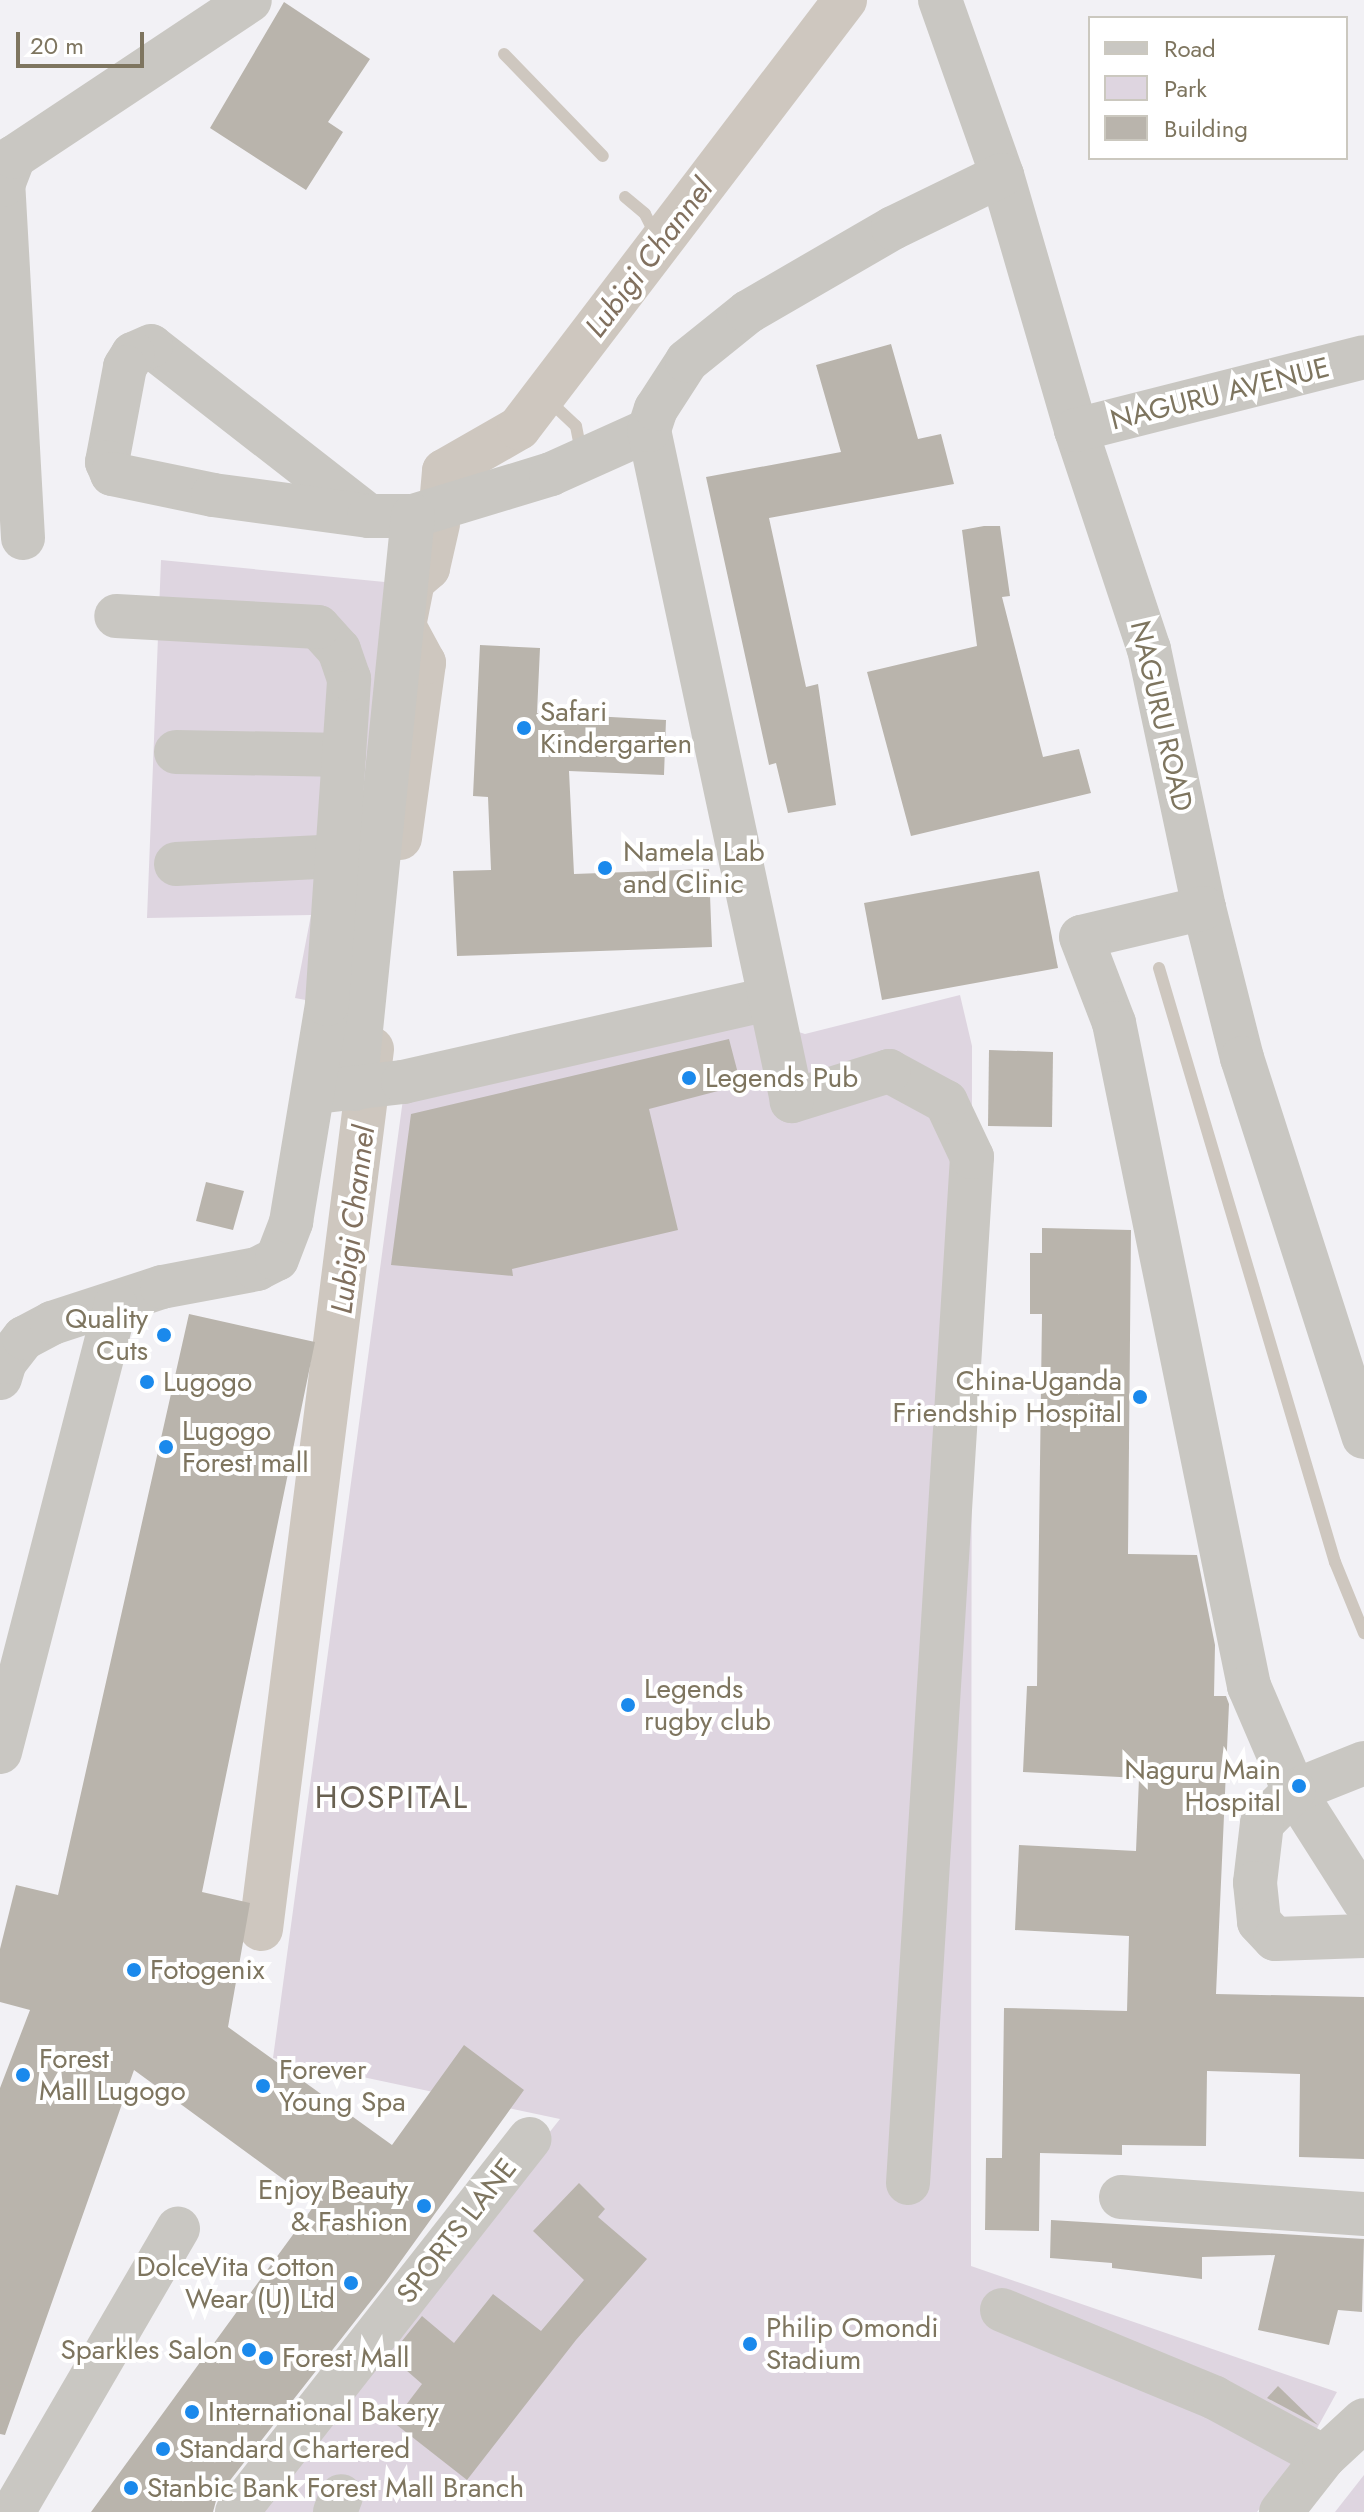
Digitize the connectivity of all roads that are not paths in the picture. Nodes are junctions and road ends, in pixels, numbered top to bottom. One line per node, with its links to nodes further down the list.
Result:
1 (250, 0): 9 (street)
2 (940, 0): 3 (street, NAGURU ROAD)
3 (1002, 175): 5 (street); 6 (street, NAGURU ROAD)
4 (1364, 357): 6 (street, NAGURU AVENUE)
5 (649, 430): 8 (street); 16 (street)
6 (1076, 430): 15 (street, NAGURU ROAD)
7 (369, 516): 7 (street); 8 (street)
8 (413, 516): 17 (street)
9 (23, 538)
10 (116, 616): 12 (street)
11 (176, 752): 12 (street)
12 (344, 755): 13 (street)
13 (337, 856): 14 (street); 18 (street)
14 (176, 864)
15 (1204, 908): 21 (street, NAGURU ROAD); 24 (street)
16 (769, 999): 17 (street); 28 (street)
17 (355, 1089): 18 (street)
18 (311, 1092): 19 (street)
19 (116, 1305): 20 (street); 22 (street)
20 (0, 1378)
21 (1364, 1437)
22 (0, 1752)
23 (1364, 1763): 24 (street)
24 (1294, 1791): 25 (street); 26 (street)
25 (1364, 1901)
26 (1364, 1936)
27 (529, 2139): 36 (street, SPORTS LANE)
28 (908, 2183)
29 (1121, 2197): 30 (street)
30 (1364, 2214)
31 (178, 2228): 35 (street)
32 (1002, 2310): 34 (street)
33 (1364, 2420): 34 (street)
34 (1324, 2457): 37 (street)
35 (13, 2512)
36 (237, 2512)
37 (1281, 2512)

